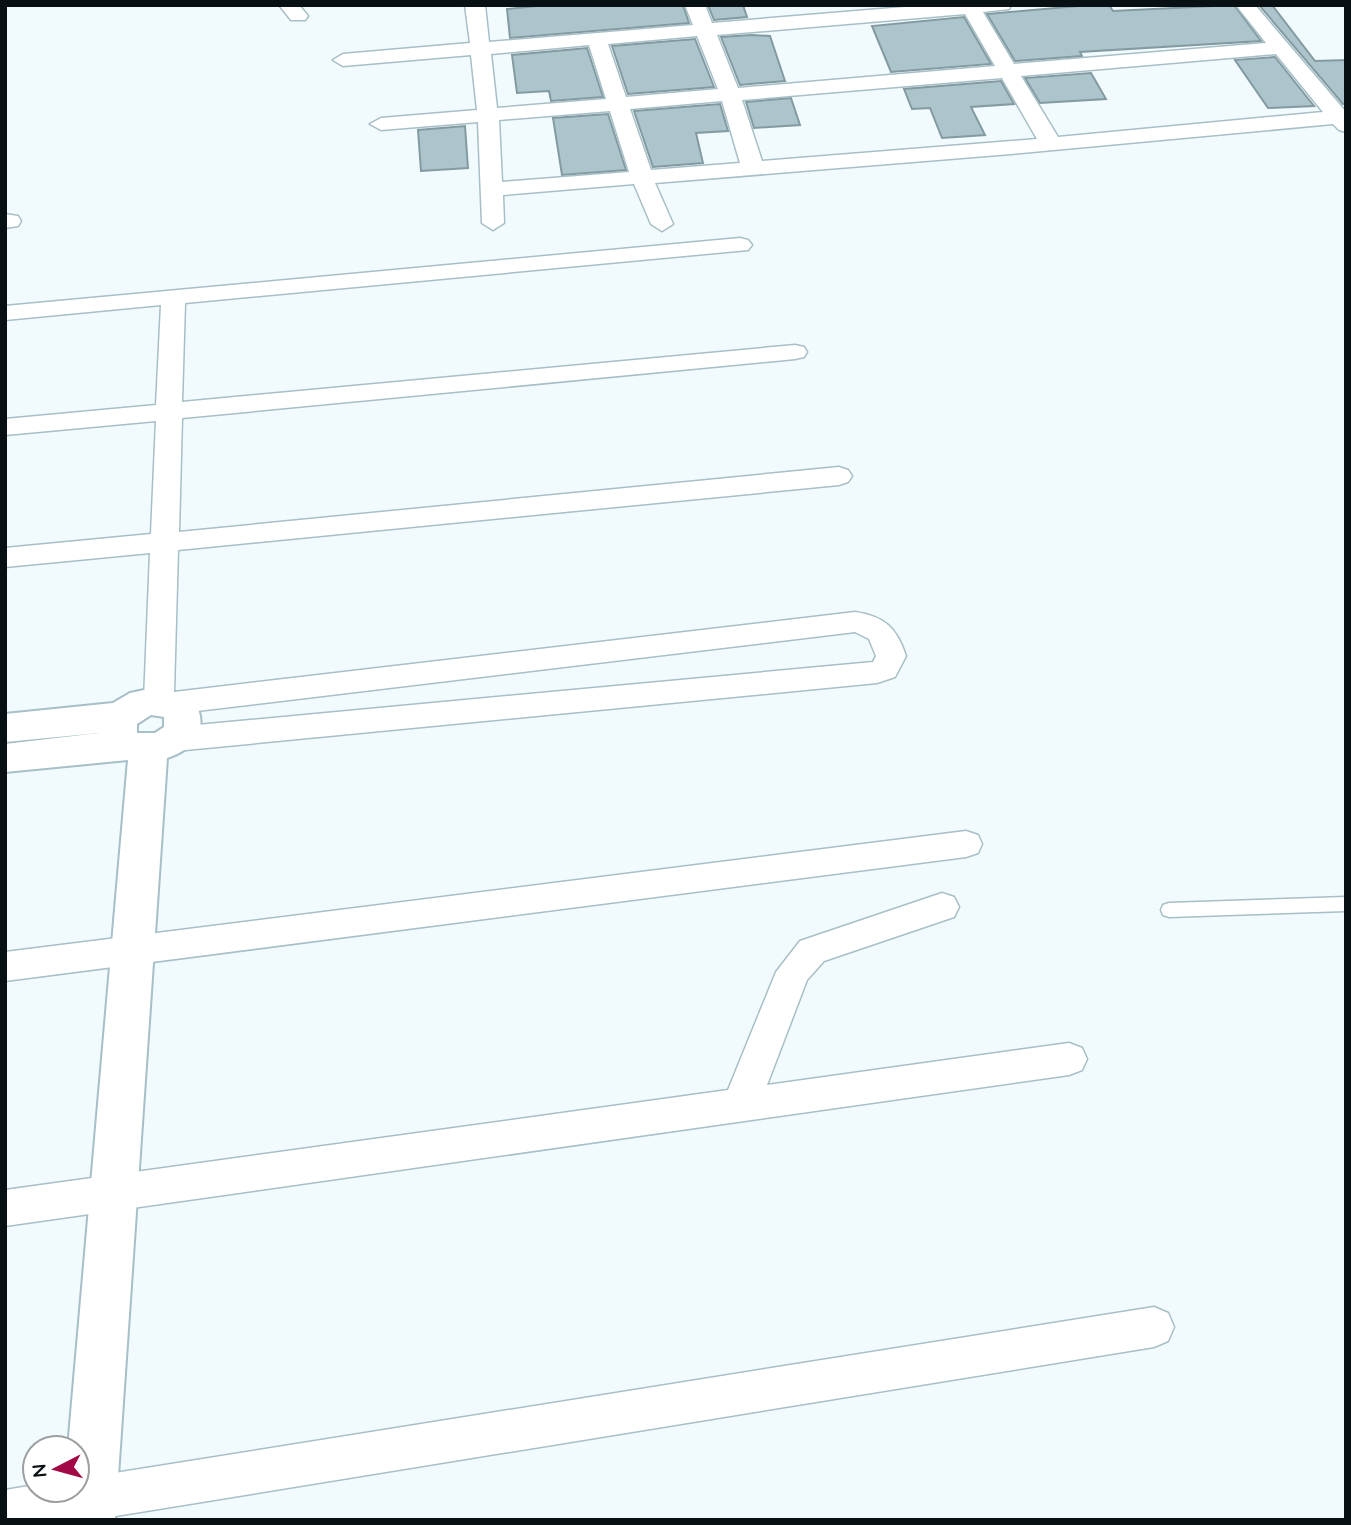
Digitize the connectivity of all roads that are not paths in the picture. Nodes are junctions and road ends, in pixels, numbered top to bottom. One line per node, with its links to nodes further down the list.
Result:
1 (475, 5): 9 (street)
2 (695, 5): 6 (street)
3 (1002, 5): 5 (street)
4 (1245, 5): 8 (street)
5 (969, 7): 6 (street); 11 (street)
6 (705, 32): 7 (street); 12 (street)
7 (597, 40): 9 (street); 13 (street)
8 (1280, 48): 11 (street); 15 (street)
9 (479, 50): 10 (street); 14 (street)
10 (343, 60)
11 (1008, 69): 12 (street); 17 (street)
12 (730, 94): 13 (street); 18 (street)
13 (618, 105): 14 (street); 19 (street)
14 (488, 117): 16 (street); 20 (street)
15 (1342, 121): 17 (street)
16 (381, 124)
17 (1051, 144): 18 (street)
18 (753, 168): 19 (street)
19 (642, 177): 20 (street); 22 (street)
20 (492, 189): 21 (street)
21 (493, 223)
22 (662, 224)
23 (740, 245): 24 (street)
24 (173, 297): 25 (street); 27 (street)
25 (5, 313)
26 (795, 352): 27 (street)
27 (169, 411): 28 (street); 30 (street)
28 (5, 427)
29 (839, 476): 30 (street)
30 (165, 542): 31 (street); 32 (street)
31 (5, 558)
32 (150, 726): 32 (street); 33 (street); 34 (street); 39 (street)
33 (5, 728)
34 (5, 758)
35 (966, 844): 39 (street)
36 (1346, 904): 38 (lane)
37 (942, 907): 42 (street)
38 (1169, 910)
39 (133, 953): 40 (street); 43 (street)
40 (5, 967)
41 (1069, 1059): 42 (street)
42 (740, 1106): 43 (street)
43 (114, 1193): 44 (street); 46 (street)
44 (5, 1208)
45 (1154, 1327): 46 (street)
46 (89, 1509): 47 (street)
47 (5, 1512)

